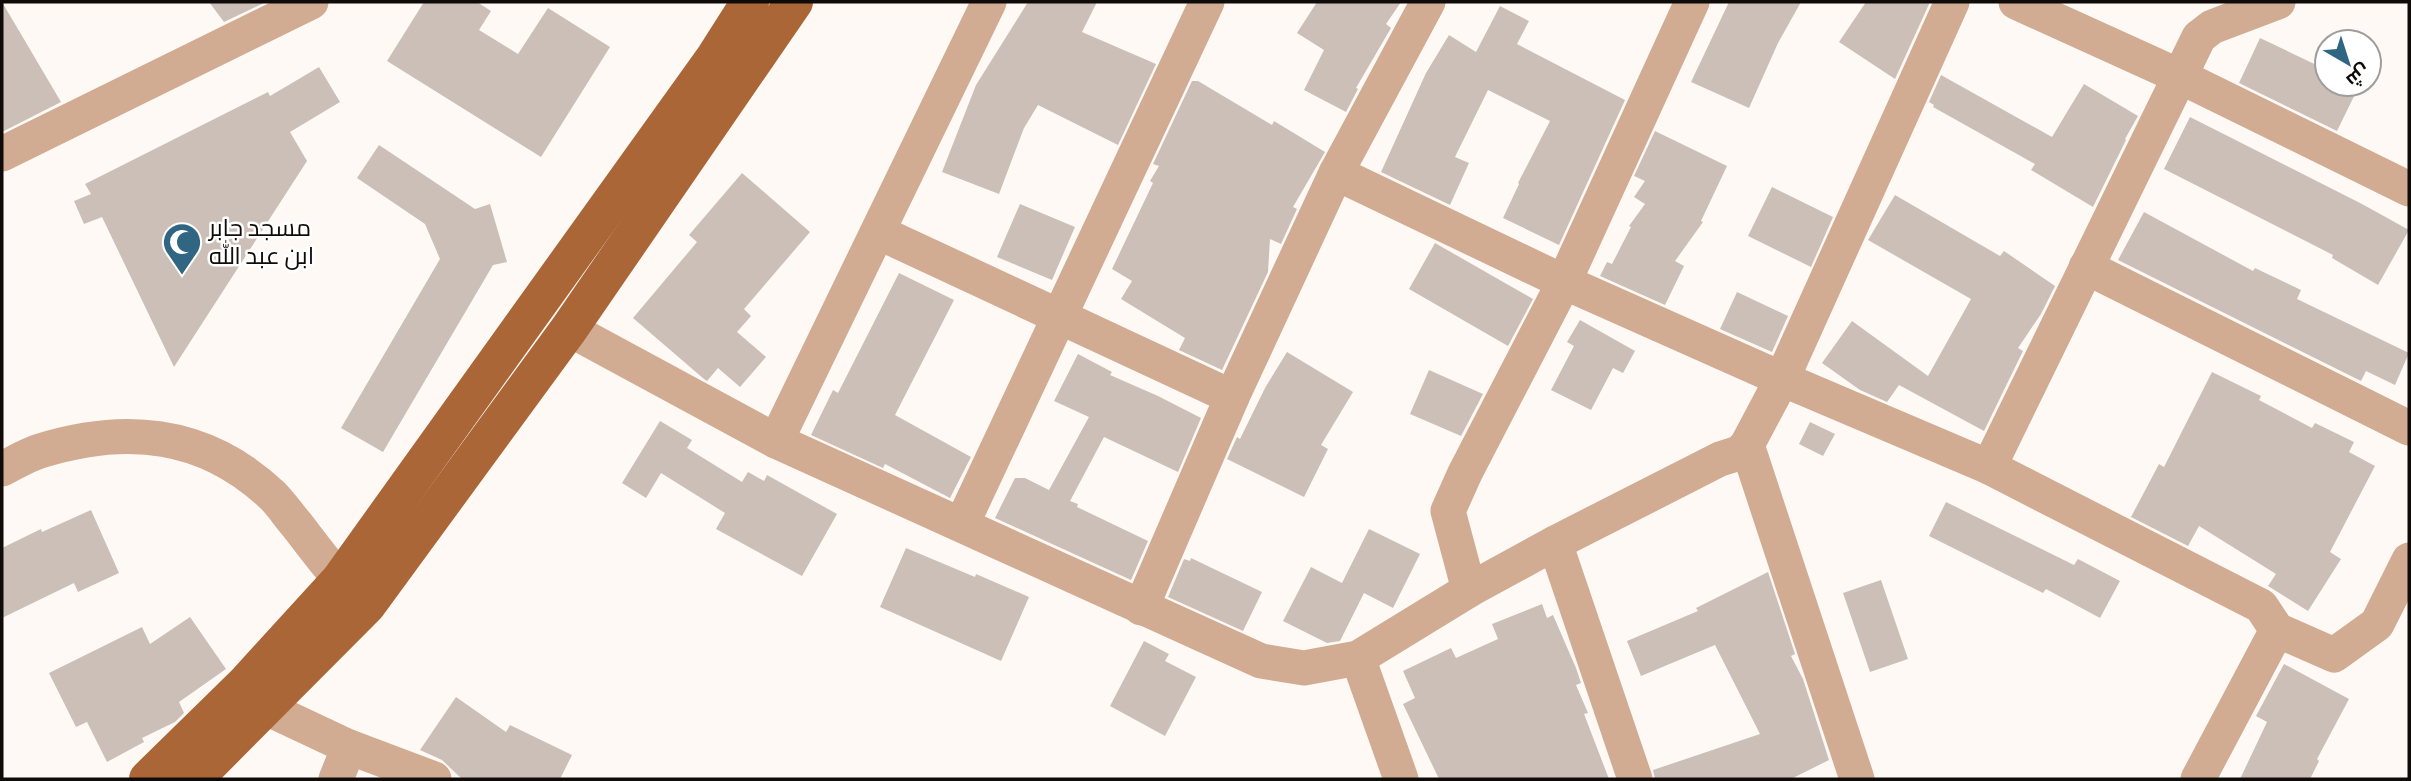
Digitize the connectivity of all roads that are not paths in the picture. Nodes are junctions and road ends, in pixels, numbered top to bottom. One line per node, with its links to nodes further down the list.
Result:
1 (311, 2): 13 (street)
2 (750, 2): 32 (main road)
3 (794, 2): 20 (main road)
4 (989, 2): 16 (street)
5 (1207, 2): 19 (street)
6 (1428, 2): 14 (street)
7 (1692, 2): 18 (street)
8 (1952, 2): 21 (street)
9 (2016, 2): 12 (street)
10 (2278, 2): 11 (street)
11 (2207, 14): 12 (street)
12 (2179, 76): 15 (street); 17 (street)
13 (2, 154)
14 (1336, 173): 18 (street); 22 (street)
15 (2409, 189)
16 (878, 232): 19 (street); 24 (street)
17 (2086, 267): 23 (street); 26 (street)
18 (1564, 282): 21 (street); 31 (street)
19 (1059, 315): 22 (street); 28 (street)
20 (569, 329): 24 (street); 32 (main road)
21 (1782, 379): 25 (street); 26 (street)
22 (1232, 397): 33 (street)
23 (2409, 428)
24 (776, 441): 28 (street)
25 (1747, 445): 29 (street); 44 (street)
26 (1989, 467): 34 (street)
27 (2, 468): 32 (street)
28 (962, 524): 33 (street)
29 (1555, 543): 31 (street); 43 (street)
30 (2409, 562): 34 (street)
31 (1469, 590): 35 (street)
32 (353, 593): 36 (main road); 38 (main road)
33 (1141, 608): 35 (street)
34 (2277, 630): 45 (street)
35 (1358, 658): 42 (street)
36 (264, 708): 37 (street); 39 (main road)
37 (349, 747): 40 (street); 41 (street)
38 (148, 779)
39 (194, 779)
40 (336, 779)
41 (434, 779)
42 (1401, 779)
43 (1635, 779)
44 (1857, 779)
45 (2198, 779)

